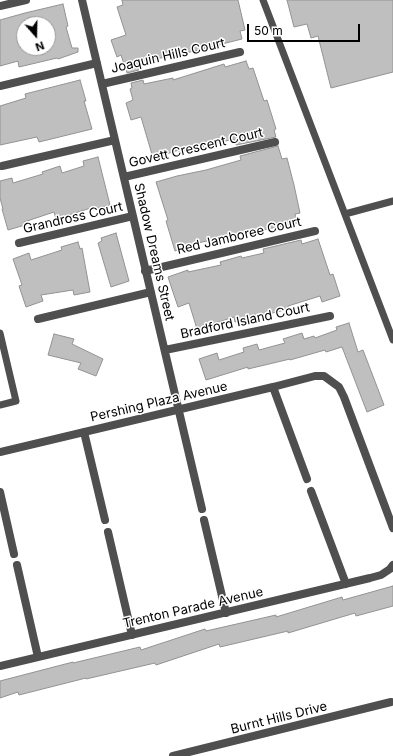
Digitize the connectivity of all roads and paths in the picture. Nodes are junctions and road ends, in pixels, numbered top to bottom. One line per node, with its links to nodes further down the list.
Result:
1 (26, 0): 4 (street)
2 (82, 0): 6 (street, Shadow Dreams Street)
3 (263, 0): 14 (lane)
4 (0, 6)
5 (240, 52): 7 (street, Joaquin Hills Court)
6 (97, 63): 7 (street, Shadow Dreams Street); 8 (street)
7 (102, 84): 9 (street, Shadow Dreams Street)
8 (0, 86)
9 (115, 140): 11 (street); 12 (street, Shadow Dreams Street)
10 (275, 142): 12 (street, Govett Crescent Court)
11 (2, 166)
12 (124, 177): 15 (street, Shadow Dreams Street)
13 (393, 201): 14 (lane)
14 (345, 214): 23 (lane)
15 (133, 216): 17 (street, Grandross Court); 18 (street, Shadow Dreams Street)
16 (315, 231): 18 (street, Red Jamboree Court)
17 (19, 243)
18 (146, 271): 19 (street, Shadow Dreams Street)
19 (151, 292): 21 (street); 24 (street, Shadow Dreams Street)
20 (330, 316): 24 (street, Bradford Island Court)
21 (38, 319)
22 (0, 333): 26 (lane)
23 (393, 340)
24 (165, 350): 27 (street, Shadow Dreams Street)
25 (273, 387): 27 (street, Pershing Plaza Avenue); 30 (street); 36 (street, Pershing Plaza Avenue)
26 (0, 405)
27 (178, 410): 28 (street, Pershing Plaza Avenue); 33 (street, Shadow Dreams Street)
28 (84, 432): 29 (street, Pershing Plaza Avenue); 34 (street)
29 (0, 452)
30 (307, 479)
31 (311, 491): 41 (street)
32 (0, 492): 38 (street)
33 (202, 509)
34 (105, 520)
35 (204, 520): 42 (street)
36 (393, 528)
37 (108, 532): 43 (street)
38 (14, 554)
39 (17, 565): 44 (street)
40 (391, 567): 41 (street, Trenton Parade Avenue)
41 (346, 584): 42 (street, Trenton Parade Avenue)
42 (226, 613): 43 (street, Trenton Parade Avenue)
43 (132, 634): 44 (street, Trenton Parade Avenue)
44 (38, 657): 45 (street, Trenton Parade Avenue)
45 (0, 666)
46 (391, 702): 47 (street, Burnt Hills Drive)
47 (173, 756)

